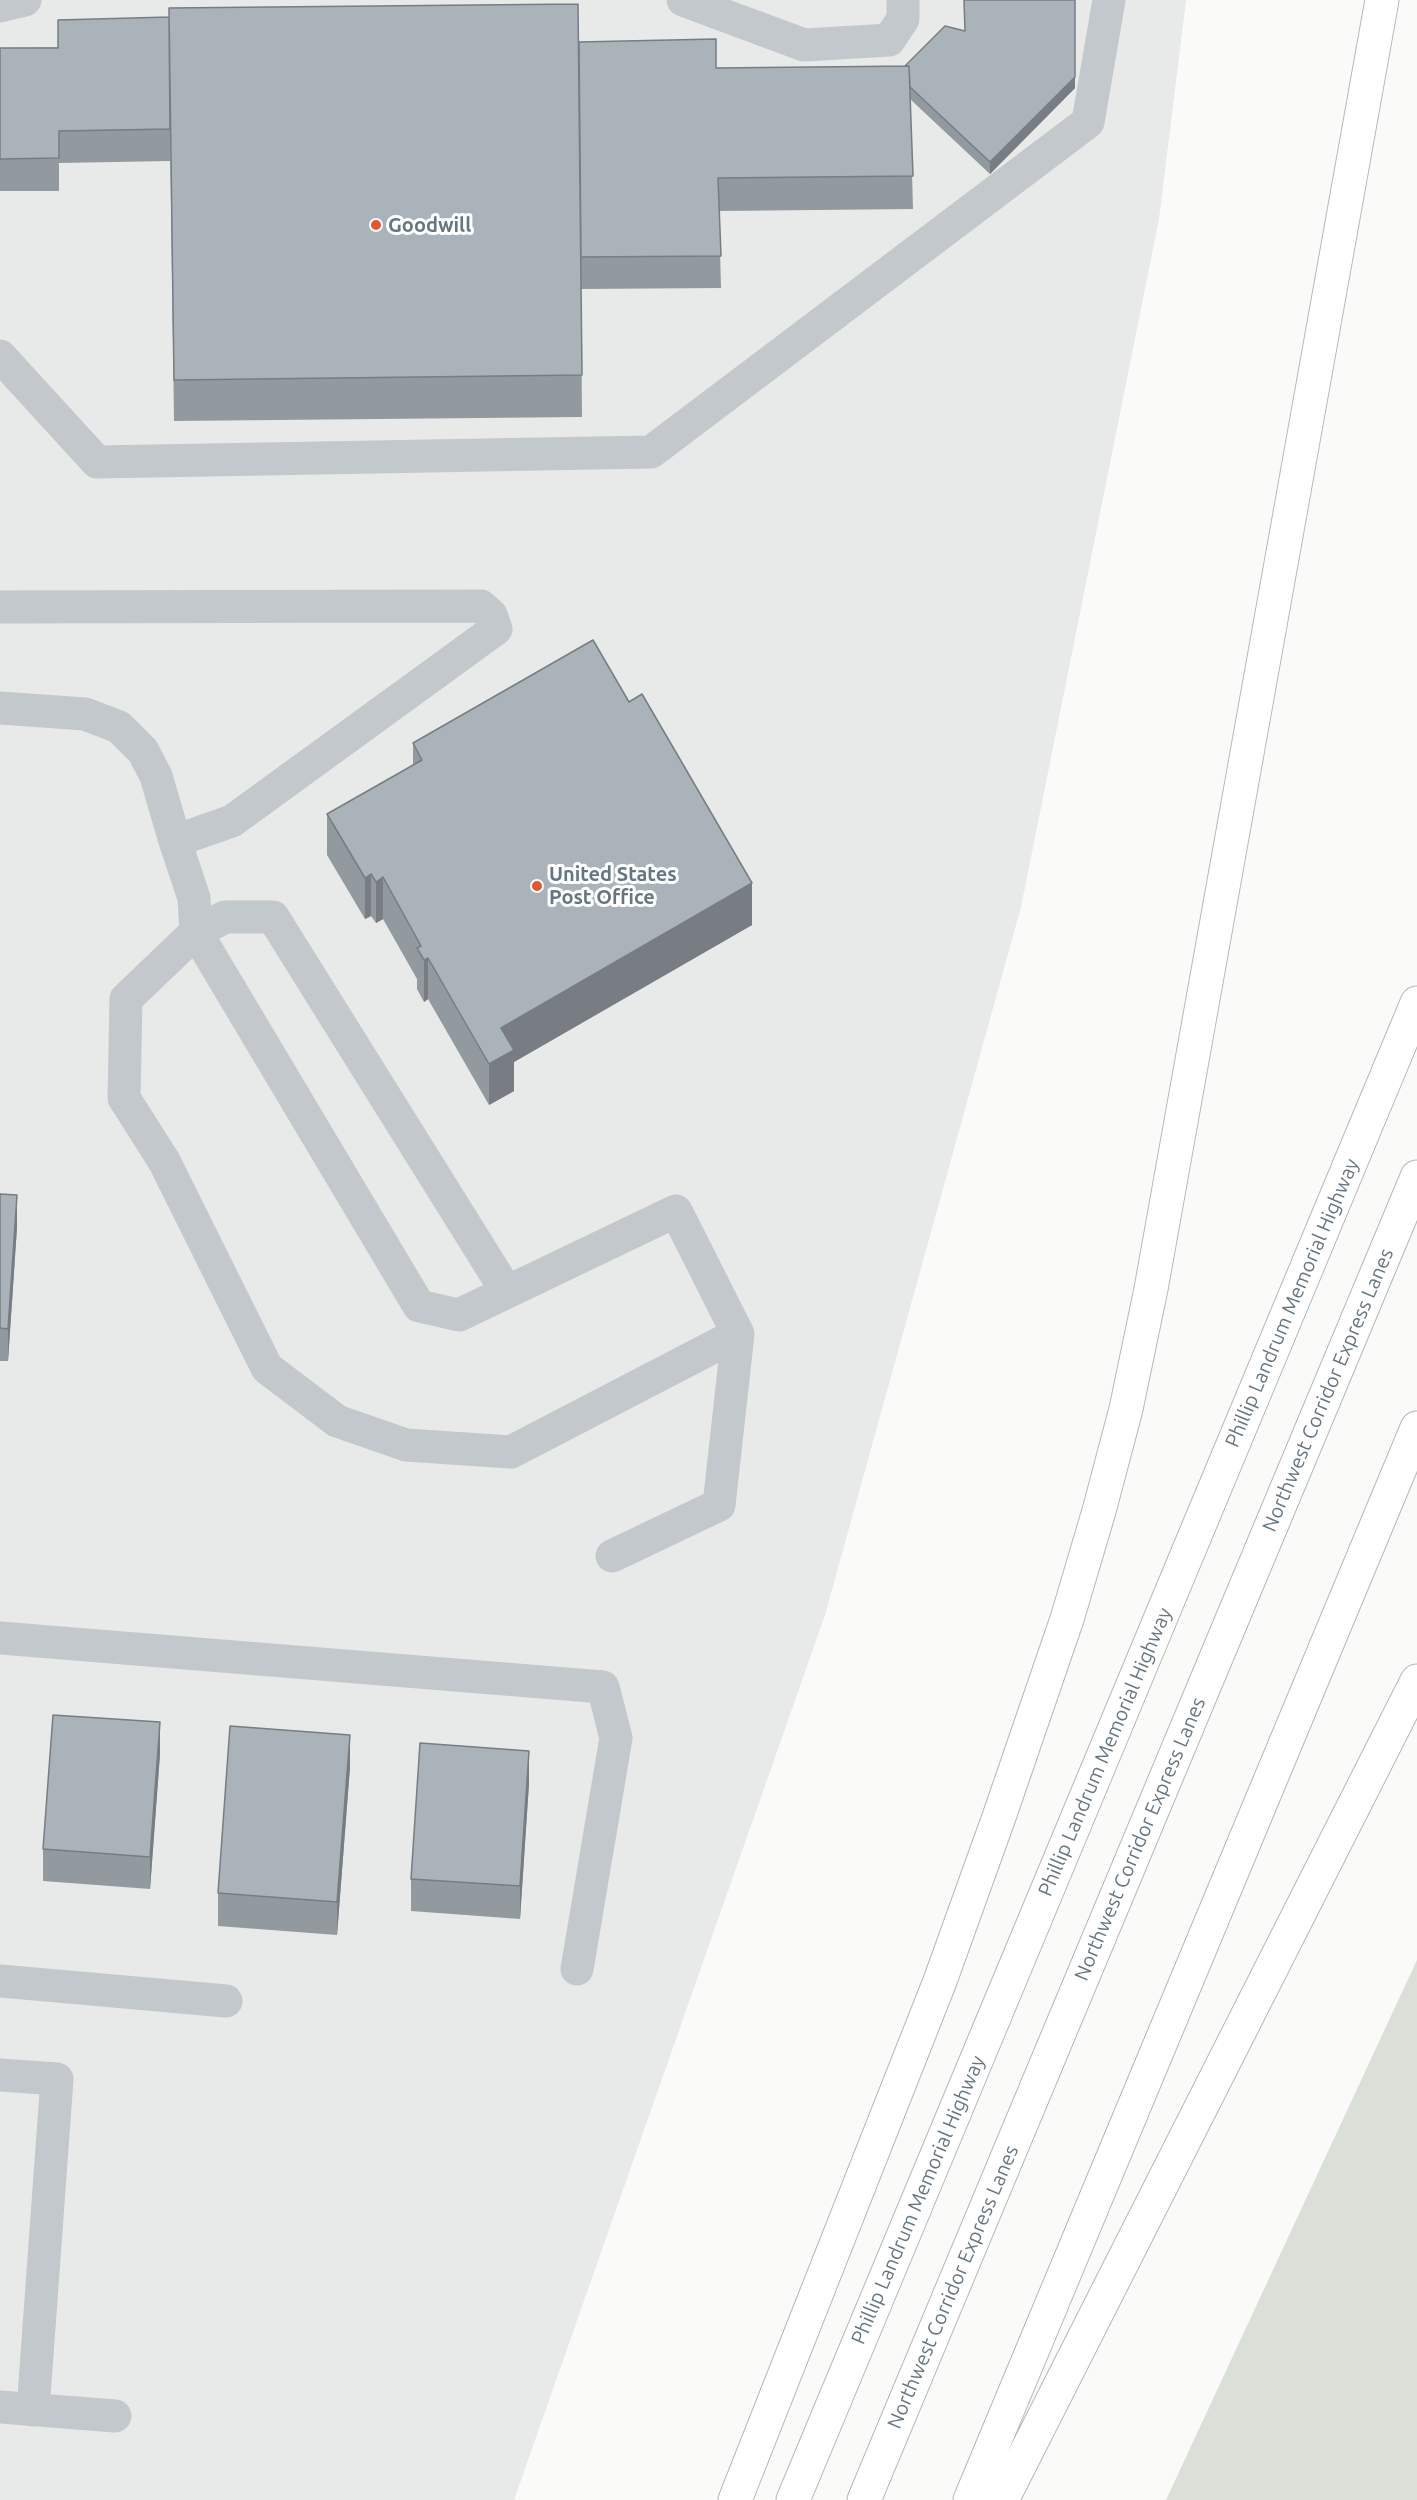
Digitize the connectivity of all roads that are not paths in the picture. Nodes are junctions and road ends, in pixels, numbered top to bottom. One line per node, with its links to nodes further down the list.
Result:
1 (24, 0): 6 (lane)
2 (683, 0): 3 (lane)
3 (903, 0)
4 (1109, 0): 7 (lane)
5 (1382, 0): 27 (highway)
6 (0, 6)
7 (0, 356)
8 (0, 608): 10 (lane)
9 (0, 708): 10 (lane)
10 (175, 841): 11 (lane)
11 (196, 932): 14 (lane); 14 (lane); 15 (lane)
12 (1417, 1003): 28 (highway, Phillip Landrum Memorial Highway)
13 (1417, 1177): 29 (highway, Northwest Corridor Express Lanes)
14 (507, 1292): 15 (lane)
15 (738, 1334): 17 (lane)
16 (1417, 1428): 30 (highway)
17 (612, 1556)
18 (0, 1638): 20 (lane)
19 (1417, 1681): 31 (highway)
20 (576, 1969)
21 (0, 1981): 22 (lane)
22 (226, 2001)
23 (0, 2075): 25 (lane)
24 (0, 2407): 25 (lane)
25 (33, 2410): 26 (lane)
26 (116, 2416)
27 (735, 2500)
28 (793, 2500)
29 (864, 2500)
30 (970, 2500)
31 (1002, 2500)

